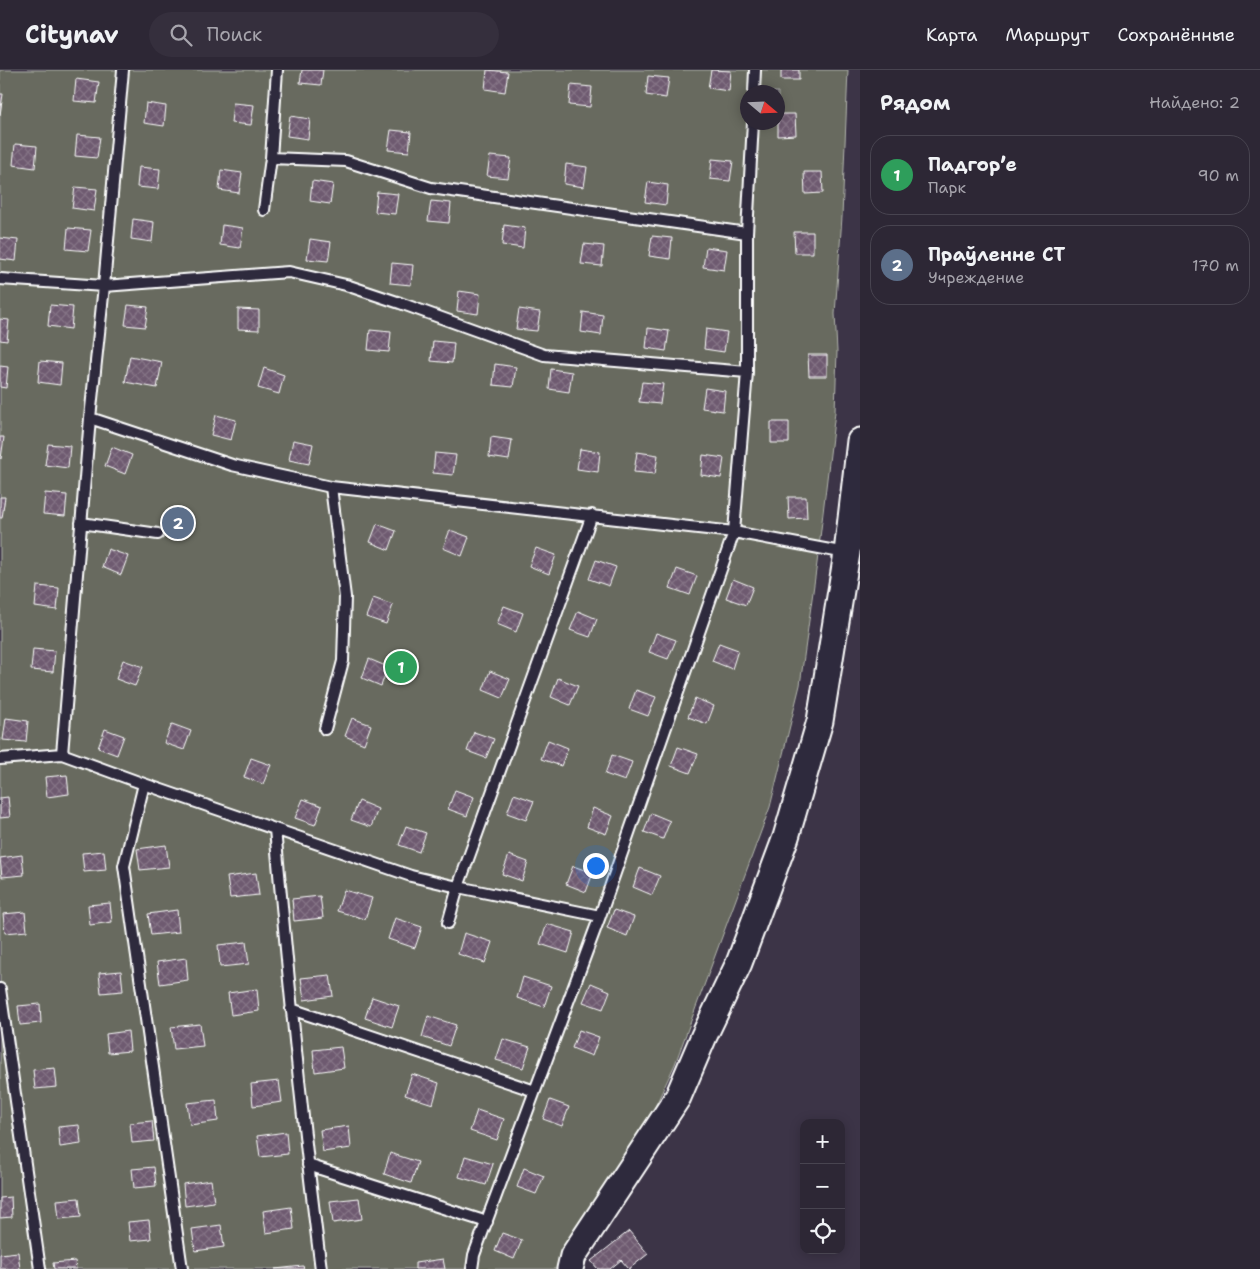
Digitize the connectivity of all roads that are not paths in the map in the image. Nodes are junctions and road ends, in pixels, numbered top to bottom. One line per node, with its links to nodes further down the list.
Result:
1 (123, 70): 10 (lane)
2 (277, 70): 6 (lane)
3 (755, 70): 4 (lane)
4 (754, 85)
5 (753, 130): 8 (lane)
6 (271, 158): 7 (lane); 8 (lane)
7 (264, 210)
8 (747, 233): 11 (lane)
9 (0, 279): 10 (lane)
10 (104, 286): 11 (lane); 12 (lane)
11 (747, 372): 17 (lane)
12 (90, 418): 14 (lane); 16 (lane)
13 (860, 441): 19 (street)
14 (331, 486): 15 (lane); 20 (lane)
15 (592, 515): 17 (lane); 25 (lane)
16 (81, 523): 18 (lane); 21 (lane)
17 (734, 532): 19 (lane); 26 (lane)
18 (158, 534)
19 (847, 553): 37 (street)
20 (325, 729)
21 (62, 754): 22 (lane); 23 (lane)
22 (0, 759)
23 (144, 784): 24 (lane); 34 (lane)
24 (274, 829): 25 (lane); 29 (lane)
25 (458, 887): 26 (lane); 27 (lane)
26 (600, 916): 30 (lane)
27 (448, 924)
28 (0, 990): 33 (lane)
29 (291, 1009): 30 (lane); 31 (lane)
30 (535, 1091): 32 (lane)
31 (308, 1165): 32 (lane); 35 (lane)
32 (487, 1222): 36 (lane)
33 (40, 1269)
34 (182, 1269)
35 (321, 1269)
36 (472, 1269)
37 (570, 1269)

